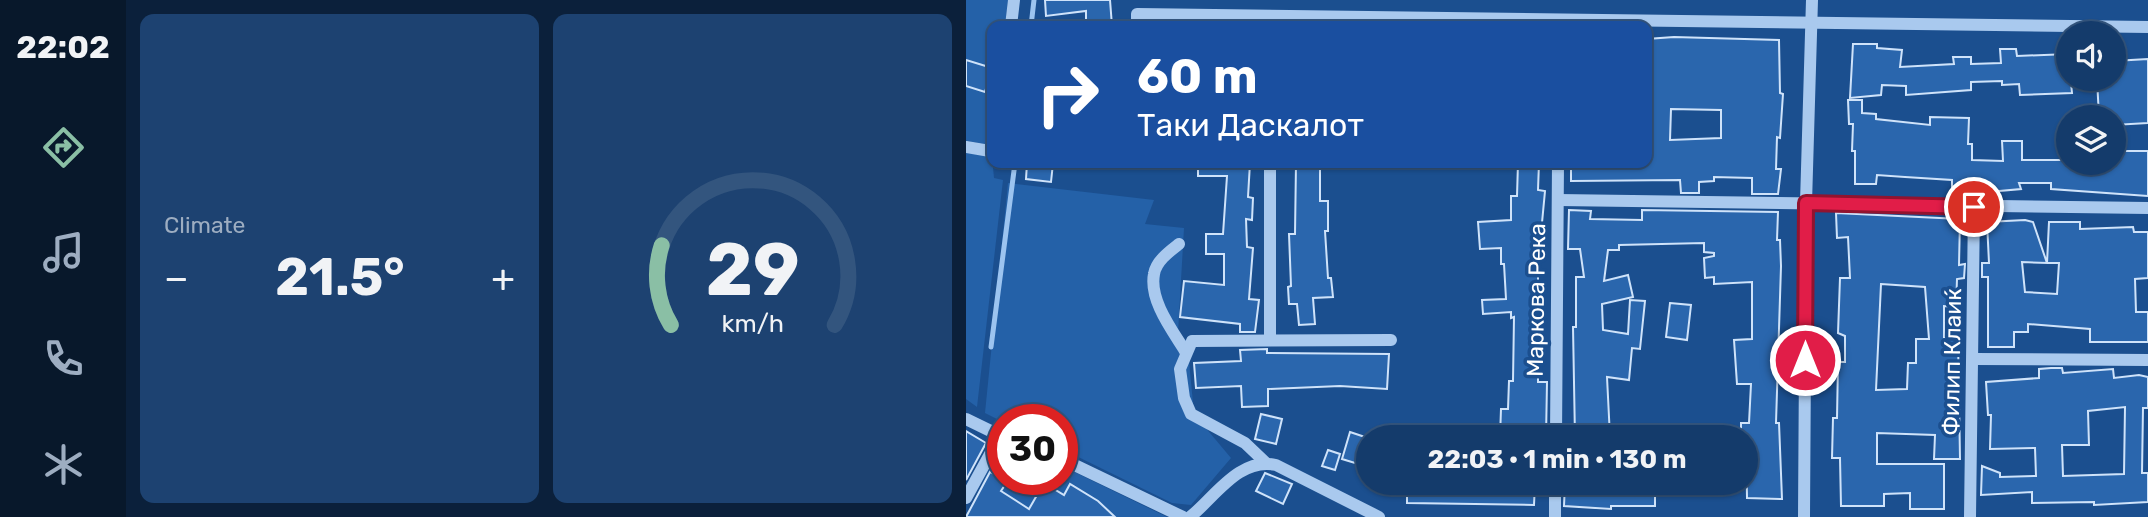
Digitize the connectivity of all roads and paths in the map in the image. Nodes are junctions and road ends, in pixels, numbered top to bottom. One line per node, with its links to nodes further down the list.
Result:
1 (1014, 0): 5 (street)
2 (1812, 0): 8 (street)
3 (1137, 20): 4 (street)
4 (1271, 20): 6 (street)
5 (1012, 21)
6 (1414, 21)
7 (1652, 22): 8 (street)
8 (1812, 22): 9 (street); 15 (street)
9 (2148, 27)
10 (966, 147): 11 (street)
11 (987, 150)
12 (1270, 168): 19 (street)
13 (1558, 168): 14 (street, Маркова Река)
14 (1558, 200): 15 (street); 25 (street, Маркова Река)
15 (1806, 203): 16 (street); 36 (street)
16 (1974, 207): 17 (street); 22 (street, Филип Клаиќ)
17 (2148, 208)
18 (1179, 244): 21 (street)
19 (1270, 339): 20 (street); 21 (street)
20 (1391, 340)
21 (1185, 351): 28 (street)
22 (1974, 359): 23 (street); 37 (street, Филип Клаиќ)
23 (2148, 360)
24 (966, 419): 26 (street)
25 (1556, 425)
26 (987, 430)
27 (987, 461): 31 (street)
28 (1266, 463): 33 (street); 34 (street)
29 (1078, 467): 32 (street)
30 (1555, 495): 35 (street)
31 (966, 498)
32 (1182, 517)
33 (1190, 517)
34 (1379, 517)
35 (1555, 517)
36 (1804, 517)
37 (1970, 517)

